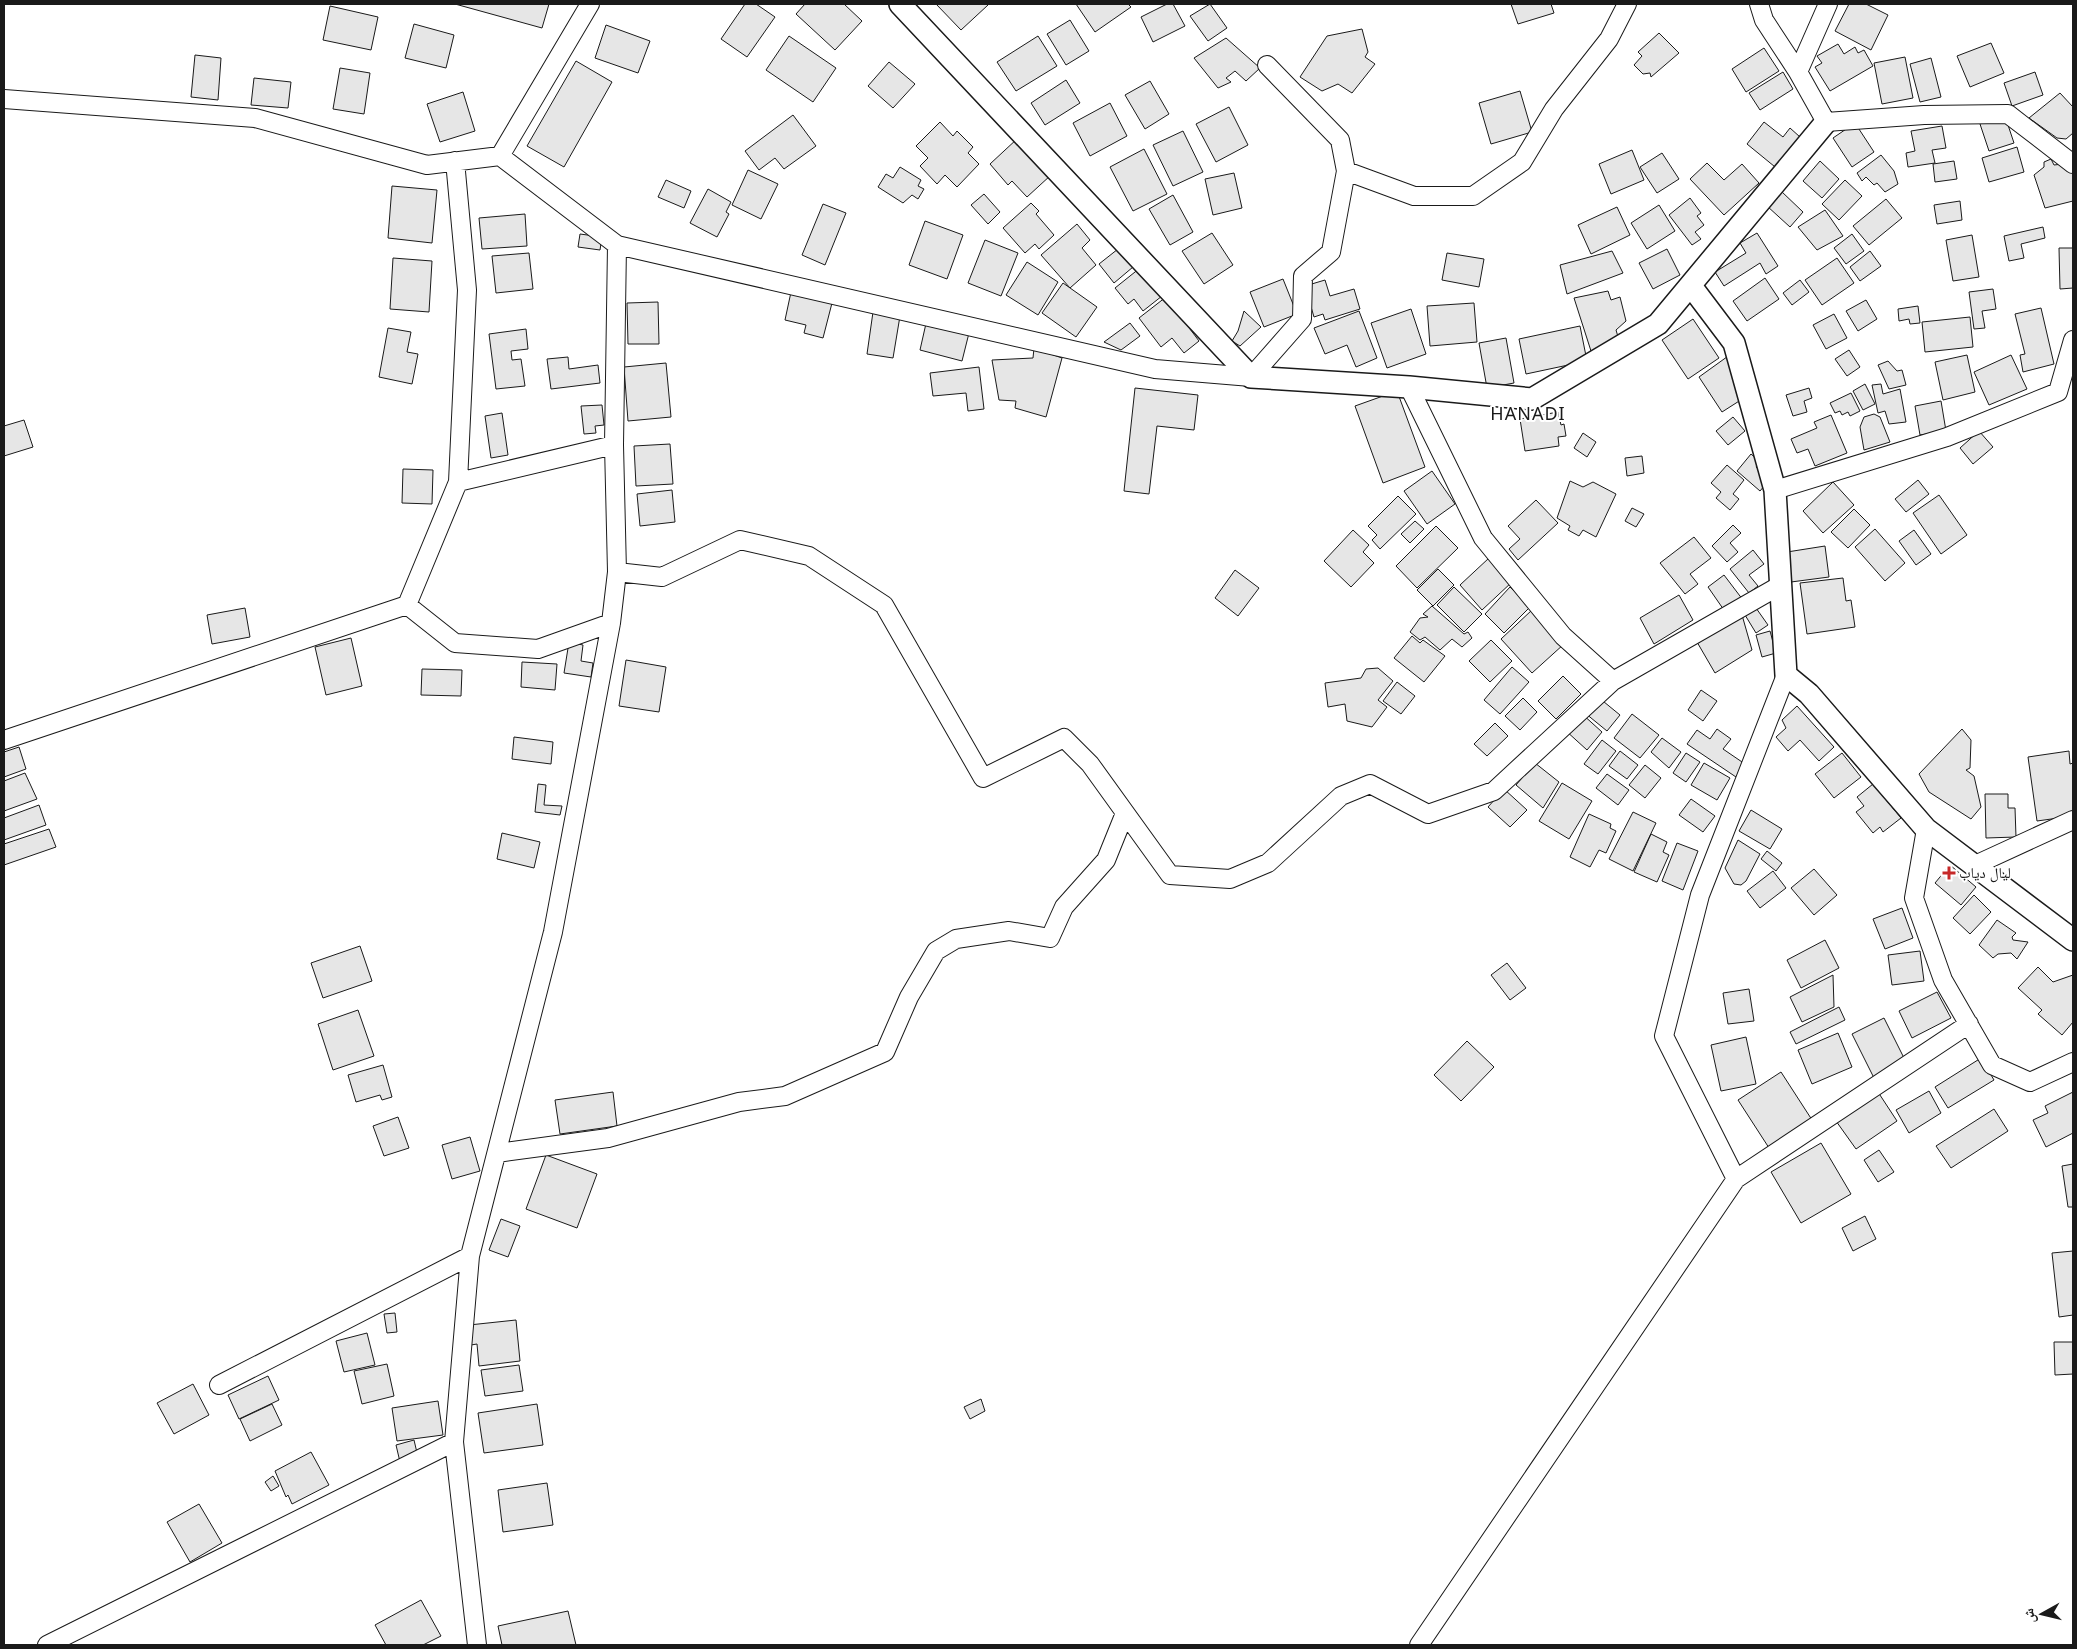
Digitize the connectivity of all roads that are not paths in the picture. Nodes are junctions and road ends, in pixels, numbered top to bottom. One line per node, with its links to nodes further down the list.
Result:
1 (590, 4): 10 (street)
2 (1627, 4): 13 (street)
3 (1759, 4): 7 (street)
4 (1828, 4): 7 (street)
5 (904, 5): 17 (street)
6 (1267, 65): 13 (street)
7 (1798, 72): 9 (street)
8 (4, 99): 11 (street)
9 (1826, 122): 12 (street); 15 (street)
10 (500, 156): 11 (street); 14 (street)
11 (455, 161): 20 (street)
12 (2073, 164)
13 (1346, 171): 17 (street)
14 (617, 246): 17 (street); 19 (street)
15 (1691, 286): 18 (street); 21 (street)
16 (2073, 340): 21 (street)
17 (1251, 377): 18 (street)
18 (1409, 387): 27 (street)
19 (614, 445): 20 (street); 22 (street)
20 (458, 482): 24 (street)
21 (1775, 490): 23 (street)
22 (616, 572): 25 (street); 29 (street)
23 (1779, 586): 26 (street); 27 (street)
24 (407, 605): 25 (street); 28 (street)
25 (611, 623): 36 (street)
26 (1786, 675): 31 (street); 37 (street)
27 (1613, 681): 29 (street)
28 (4, 740)
29 (1125, 813): 36 (street)
30 (2073, 820): 32 (street)
31 (1926, 829): 32 (street); 34 (street)
32 (1973, 866): 33 (street)
33 (2073, 940)
34 (1969, 1024): 35 (street); 37 (street)
35 (2073, 1062)
36 (497, 1153): 38 (street)
37 (1736, 1179): 43 (street)
38 (470, 1256): 39 (street); 40 (street)
39 (219, 1385)
40 (454, 1442): 41 (street); 42 (street)
41 (47, 1645)
42 (477, 1645)
43 (1419, 1645)

